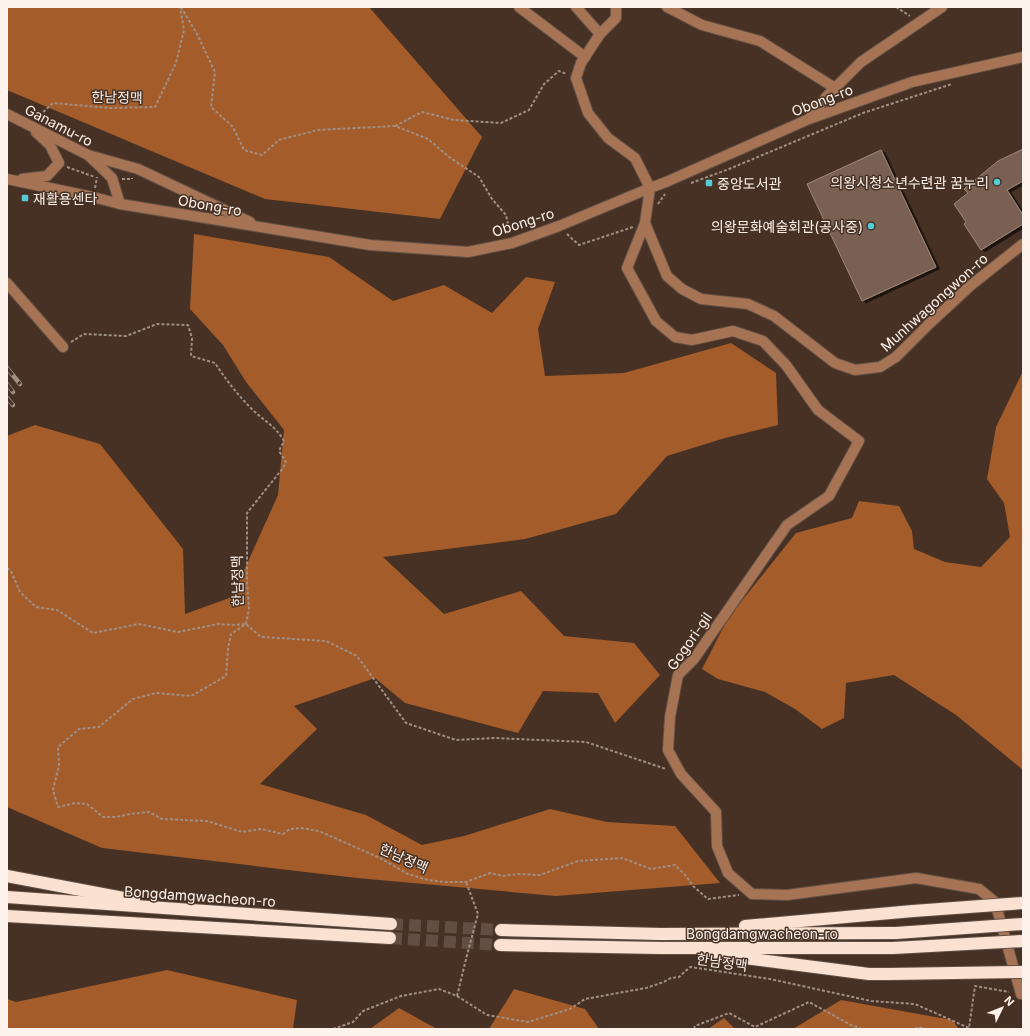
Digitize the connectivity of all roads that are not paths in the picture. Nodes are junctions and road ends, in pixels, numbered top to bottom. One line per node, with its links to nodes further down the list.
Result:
1 (519, 7): 7 (street)
2 (576, 7): 6 (street)
3 (616, 7): 6 (street)
4 (668, 7): 9 (street)
5 (942, 7): 9 (street)
6 (600, 34): 7 (street)
7 (585, 57): 15 (street)
8 (1023, 57): 11 (street, Obong-ro)
9 (835, 88): 11 (street)
10 (7, 114): 12 (street, Ganamu-ro)
11 (809, 118): 15 (street, Obong-ro)
12 (29, 125): 13 (street, Ganamu-ro); 14 (street)
13 (88, 155): 16 (street, Ganamu-ro); 18 (street)
14 (9, 179): 16 (street, Obong-ro)
15 (650, 188): 17 (street); 18 (street, Obong-ro)
16 (120, 204): 18 (street, Obong-ro)
17 (645, 223): 19 (street, Munhwagongwon-ro); 25 (street, Gogori-gil)
18 (262, 228)
19 (1023, 244)
20 (7, 283): 21 (street)
21 (63, 347)
22 (7, 876): 27 (highway)
23 (7, 897): 27 (highway, Bongdamgwacheon-ro)
24 (1023, 898): 25 (street)
25 (995, 902): 38 (street)
26 (1023, 902): 32 (highway, bridge)
27 (190, 911): 29 (highway, Bongdamgwacheon-ro)
28 (7, 916): 33 (highway)
29 (391, 924)
30 (1023, 924): 32 (highway, Bongdamgwacheon-ro, bridge)
31 (501, 930): 32 (highway, Bongdamgwacheon-ro)
32 (660, 934)
33 (390, 938)
34 (1023, 941): 36 (highway, Bongdamgwacheon-ro, bridge)
35 (500, 945): 36 (highway, Bongdamgwacheon-ro)
36 (660, 948): 37 (highway, bridge)
37 (1023, 972)
38 (1022, 994)

